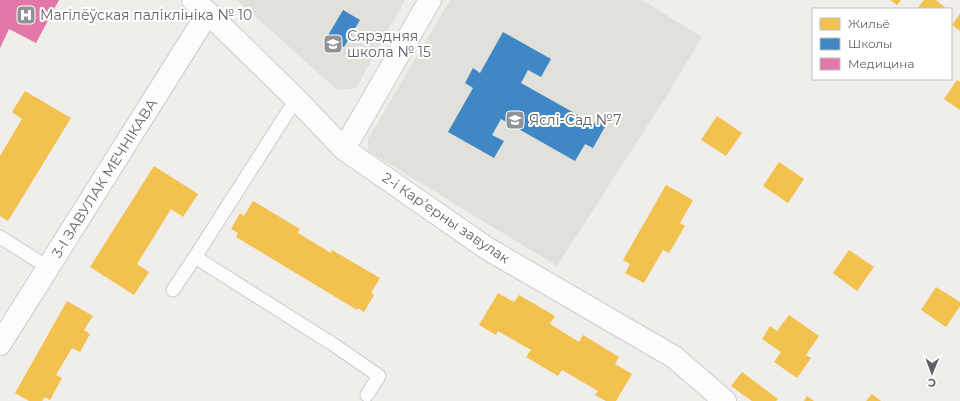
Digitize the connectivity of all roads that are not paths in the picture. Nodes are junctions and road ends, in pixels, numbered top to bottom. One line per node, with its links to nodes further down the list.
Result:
1 (430, 0): 4 (street)
2 (201, 6): 3 (street, 2-і Карʼерны завулак); 7 (street, 3-І ЗАВУЛАК МЕЧНІКАВА)
3 (296, 99): 4 (street, 2-і Карʼерны завулак); 6 (lane)
4 (344, 149): 11 (street, 2-і Карʼерны завулак)
5 (0, 237): 7 (lane)
6 (195, 257): 8 (lane); 10 (lane)
7 (49, 268): 9 (street, 3-І ЗАВУЛАК МЕЧНІКАВА)
8 (173, 290)
9 (0, 344)
10 (367, 395)
11 (725, 401)

